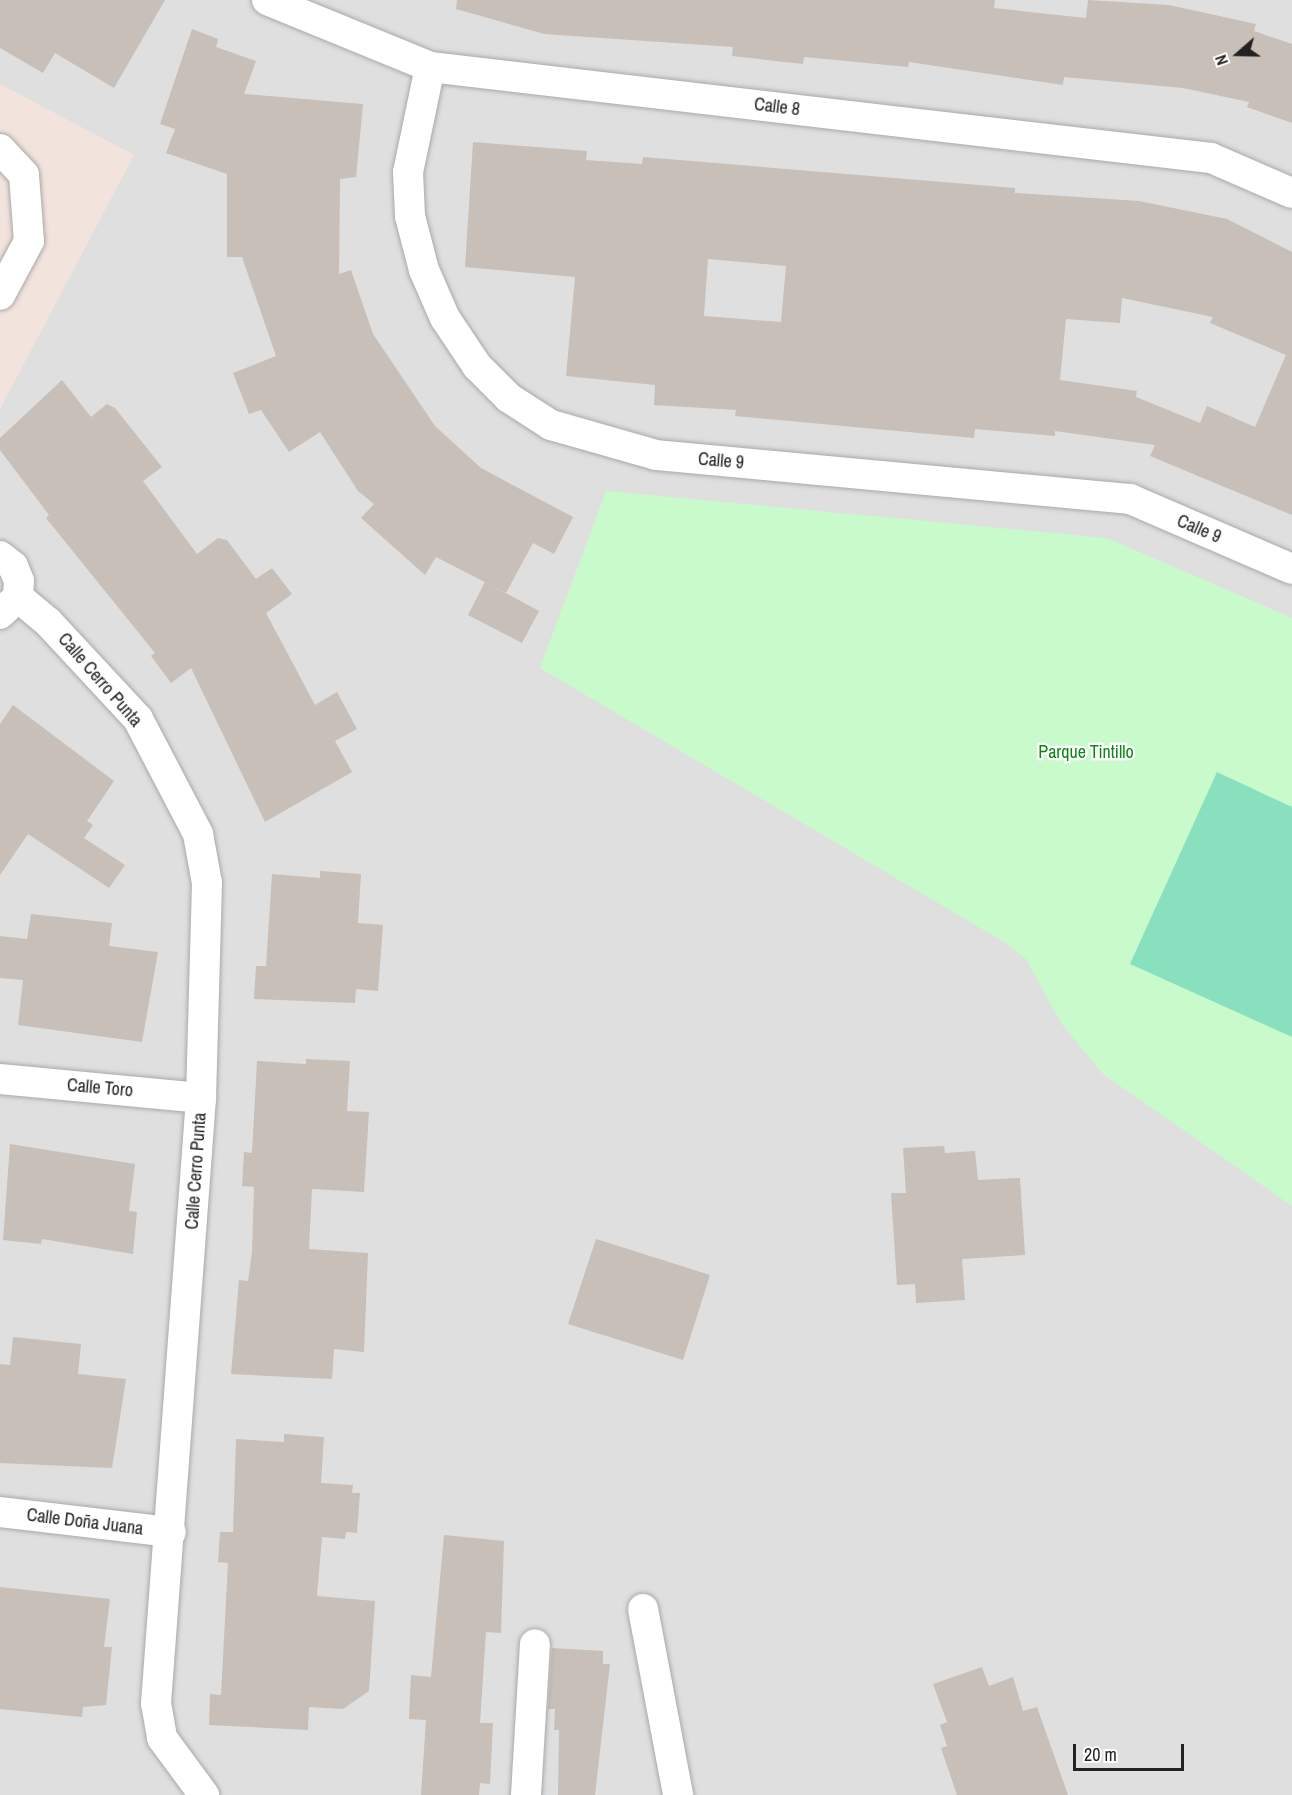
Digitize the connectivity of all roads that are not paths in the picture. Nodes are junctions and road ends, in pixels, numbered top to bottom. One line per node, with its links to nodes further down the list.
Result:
1 (267, 0): 2 (street, Calle 8)
2 (430, 66): 4 (street, Calle 8); 7 (street, Calle 9)
3 (0, 149): 5 (street)
4 (1292, 193)
5 (0, 295)
6 (0, 556): 8 (street)
7 (1292, 569)
8 (9, 605): 10 (street, Calle Cerro Punta)
9 (0, 1079): 10 (street, Calle Toro)
10 (201, 1098): 12 (street, Calle Cerro Punta)
11 (0, 1512): 12 (street, Calle Doña Juana)
12 (171, 1532): 15 (street, Calle Cerro Punta)
13 (643, 1609): 17 (street)
14 (535, 1644): 16 (street)
15 (204, 1795)
16 (526, 1795)
17 (678, 1795)

